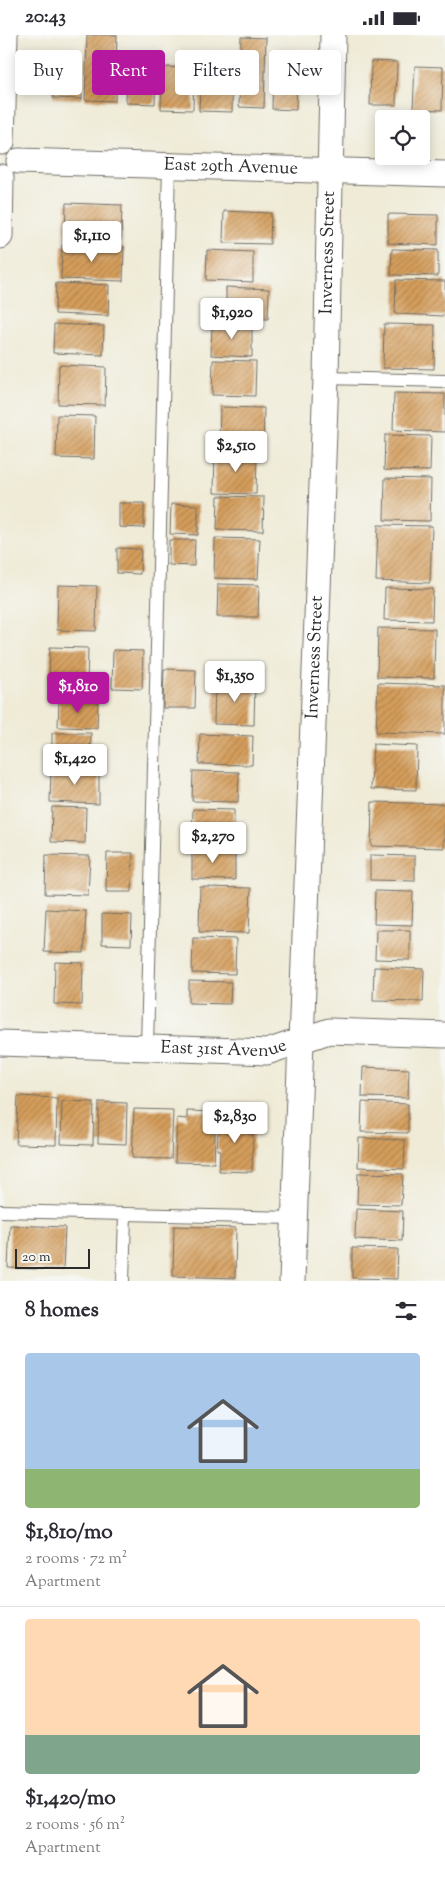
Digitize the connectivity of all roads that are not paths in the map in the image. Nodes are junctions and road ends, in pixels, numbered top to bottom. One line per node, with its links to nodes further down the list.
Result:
1 (5, 35): 3 (street)
2 (333, 35): 5 (street, Inverness Street)
3 (1, 142): 6 (street)
4 (169, 165): 5 (street, East 29th Avenue); 6 (street, East 29th Avenue); 14 (lane)
5 (329, 170): 7 (street, East 29th Avenue); 9 (street, Inverness Street)
6 (7, 172): 8 (street)
7 (445, 174)
8 (0, 236)
9 (326, 378): 10 (lane); 12 (street, Inverness Street)
10 (445, 381)
11 (445, 1035): 12 (street, East 31st Avenue)
12 (301, 1041): 14 (street, East 31st Avenue); 17 (street, Inverness Street)
13 (0, 1043): 14 (street, East 31st Avenue)
14 (148, 1047)
15 (0, 1211): 16 (lane)
16 (125, 1215): 17 (lane); 18 (lane)
17 (294, 1218): 19 (street, Inverness Street)
18 (123, 1281)
19 (292, 1281)

